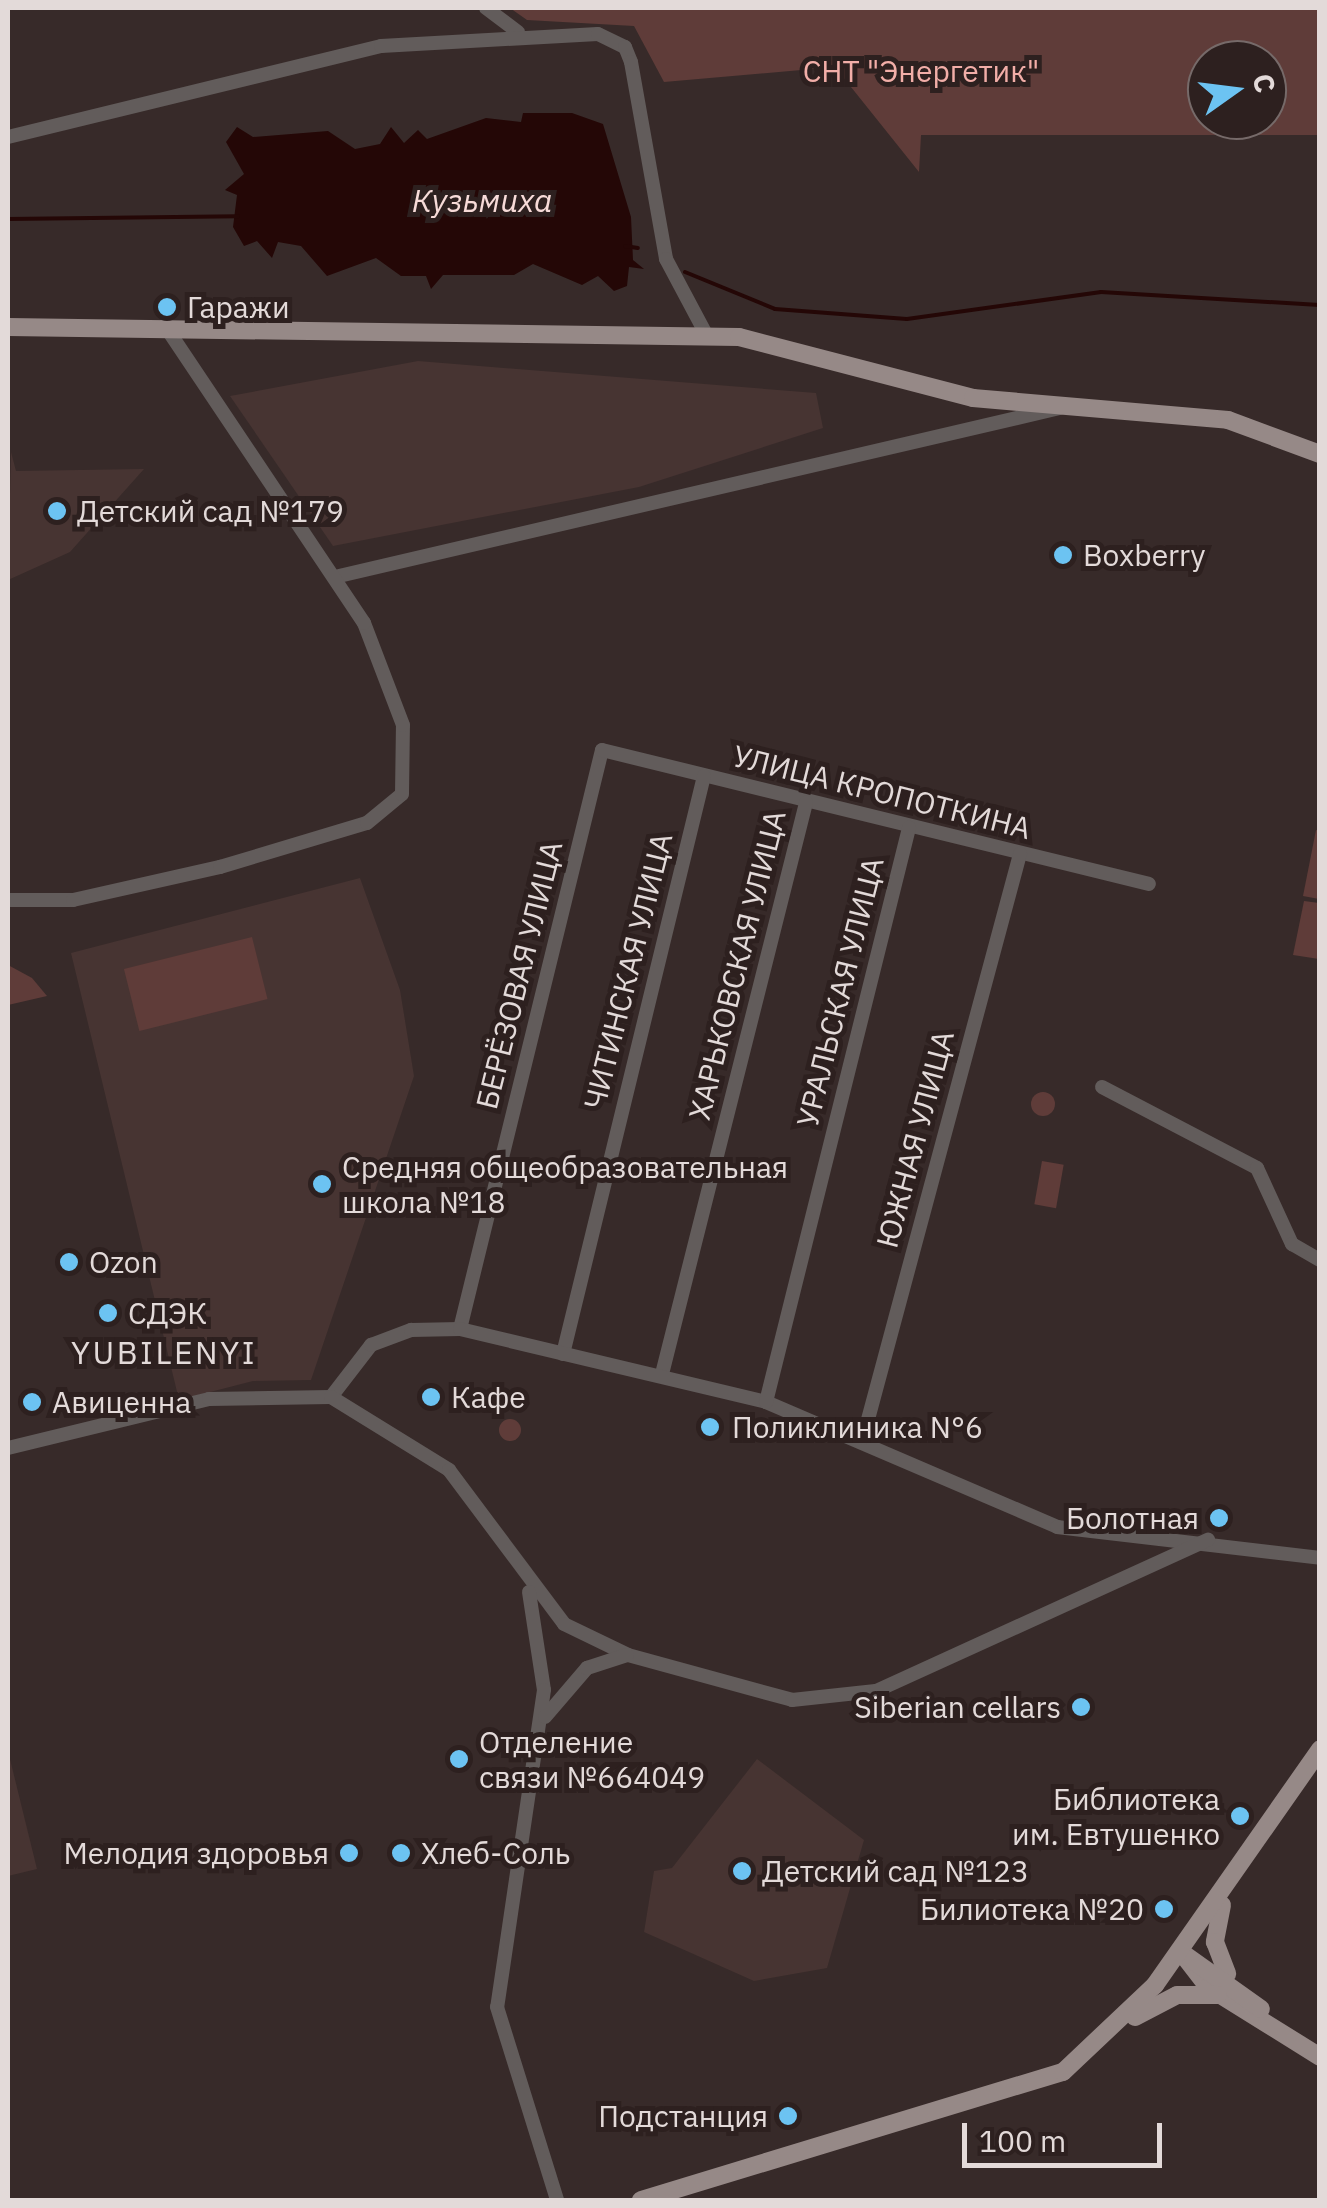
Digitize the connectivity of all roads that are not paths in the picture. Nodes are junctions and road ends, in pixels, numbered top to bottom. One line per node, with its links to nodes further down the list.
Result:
1 (486, 8): 2 (street)
2 (518, 32): 3 (street); 6 (street)
3 (8, 137)
4 (165, 325): 5 (main road); 6 (main road); 9 (street)
5 (8, 327)
6 (708, 338): 7 (main road)
7 (1060, 408): 8 (main road); 9 (street)
8 (1320, 454)
9 (339, 576): 16 (street)
10 (602, 750): 11 (street, УЛИЦА КРОПОТКИНА); 19 (street, БЕРЁЗОВАЯ УЛИЦА)
11 (704, 776): 12 (street, УЛИЦА КРОПОТКИНА); 20 (street, ЧИТИНСКАЯ УЛИЦА)
12 (806, 803): 13 (street, УЛИЦА КРОПОТКИНА); 21 (street, ХАРЬКОВСКАЯ УЛИЦА)
13 (909, 828): 14 (street, УЛИЦА КРОПОТКИНА); 23 (street, УРАЛЬСКАЯ УЛИЦА)
14 (1020, 854): 15 (street, УЛИЦА КРОПОТКИНА); 24 (street, ЮЖНАЯ УЛИЦА)
15 (1149, 884)
16 (8, 900)
17 (1102, 1087): 18 (street)
18 (1320, 1260)
19 (460, 1330): 20 (street); 22 (street)
20 (563, 1354): 21 (street)
21 (662, 1374): 23 (street)
22 (330, 1398): 25 (street); 28 (street)
23 (766, 1402): 24 (street)
24 (864, 1438): 26 (street)
25 (8, 1448)
26 (1208, 1540): 27 (street); 29 (street)
27 (1320, 1558)
28 (524, 1578): 29 (street); 30 (street)
29 (628, 1656): 30 (street)
30 (541, 1727): 37 (street)
31 (1320, 1749): 32 (main road)
32 (1231, 1880): 33 (main road); 34 (main road)
33 (1181, 1952): 34 (main road); 35 (main road)
34 (1229, 1990): 35 (main road); 36 (main road)
35 (1118, 2028): 38 (main road)
36 (1320, 2057)
37 (557, 2200)
38 (641, 2200)

